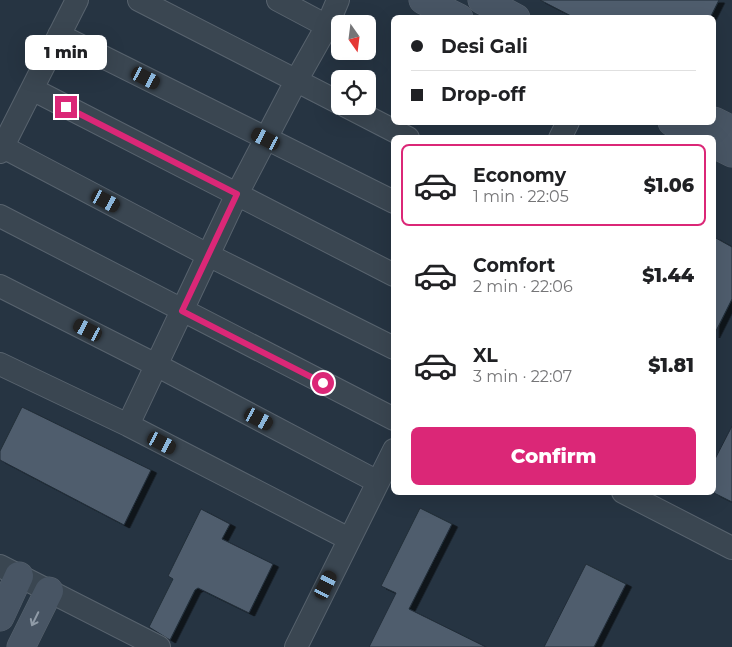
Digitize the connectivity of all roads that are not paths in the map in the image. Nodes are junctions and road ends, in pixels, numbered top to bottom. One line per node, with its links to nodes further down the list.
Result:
1 (77, 0): 10 (street)
2 (139, 0): 11 (street)
3 (278, 0): 9 (street)
4 (338, 0): 9 (street)
5 (423, 0): 7 (main road)
6 (482, 0): 8 (main road)
7 (453, 15)
8 (510, 15)
9 (327, 26): 11 (street)
10 (59, 36): 12 (street); 20 (street)
11 (296, 81): 13 (street); 20 (street)
12 (32, 89): 22 (street); 24 (street)
13 (331, 98)
14 (363, 115): 18 (street)
15 (716, 122): 17 (main road)
16 (677, 125): 19 (main road)
17 (732, 130)
18 (402, 135)
19 (696, 135)
20 (266, 139): 24 (street); 25 (street)
21 (716, 145): 23 (main road)
22 (1, 150): 27 (street)
23 (732, 153)
24 (237, 194): 27 (street); 28 (street)
25 (391, 201)
26 (0, 216): 30 (street)
27 (208, 255): 30 (street); 31 (street)
28 (391, 273)
29 (0, 286): 33 (street)
30 (182, 311): 33 (street); 34 (street)
31 (391, 346)
32 (0, 364): 35 (street)
33 (158, 366): 35 (street); 37 (street)
34 (391, 417)
35 (128, 425): 39 (street)
36 (391, 456): 37 (street)
37 (378, 482): 39 (street)
38 (629, 495): 40 (street)
39 (349, 539): 46 (street)
40 (732, 548)
41 (10, 571): 42 (street); 43 (main road)
42 (48, 591): 44 (main road, one-way to 44); 45 (street)
43 (0, 617)
44 (21, 647)
45 (160, 647)
46 (296, 647)

